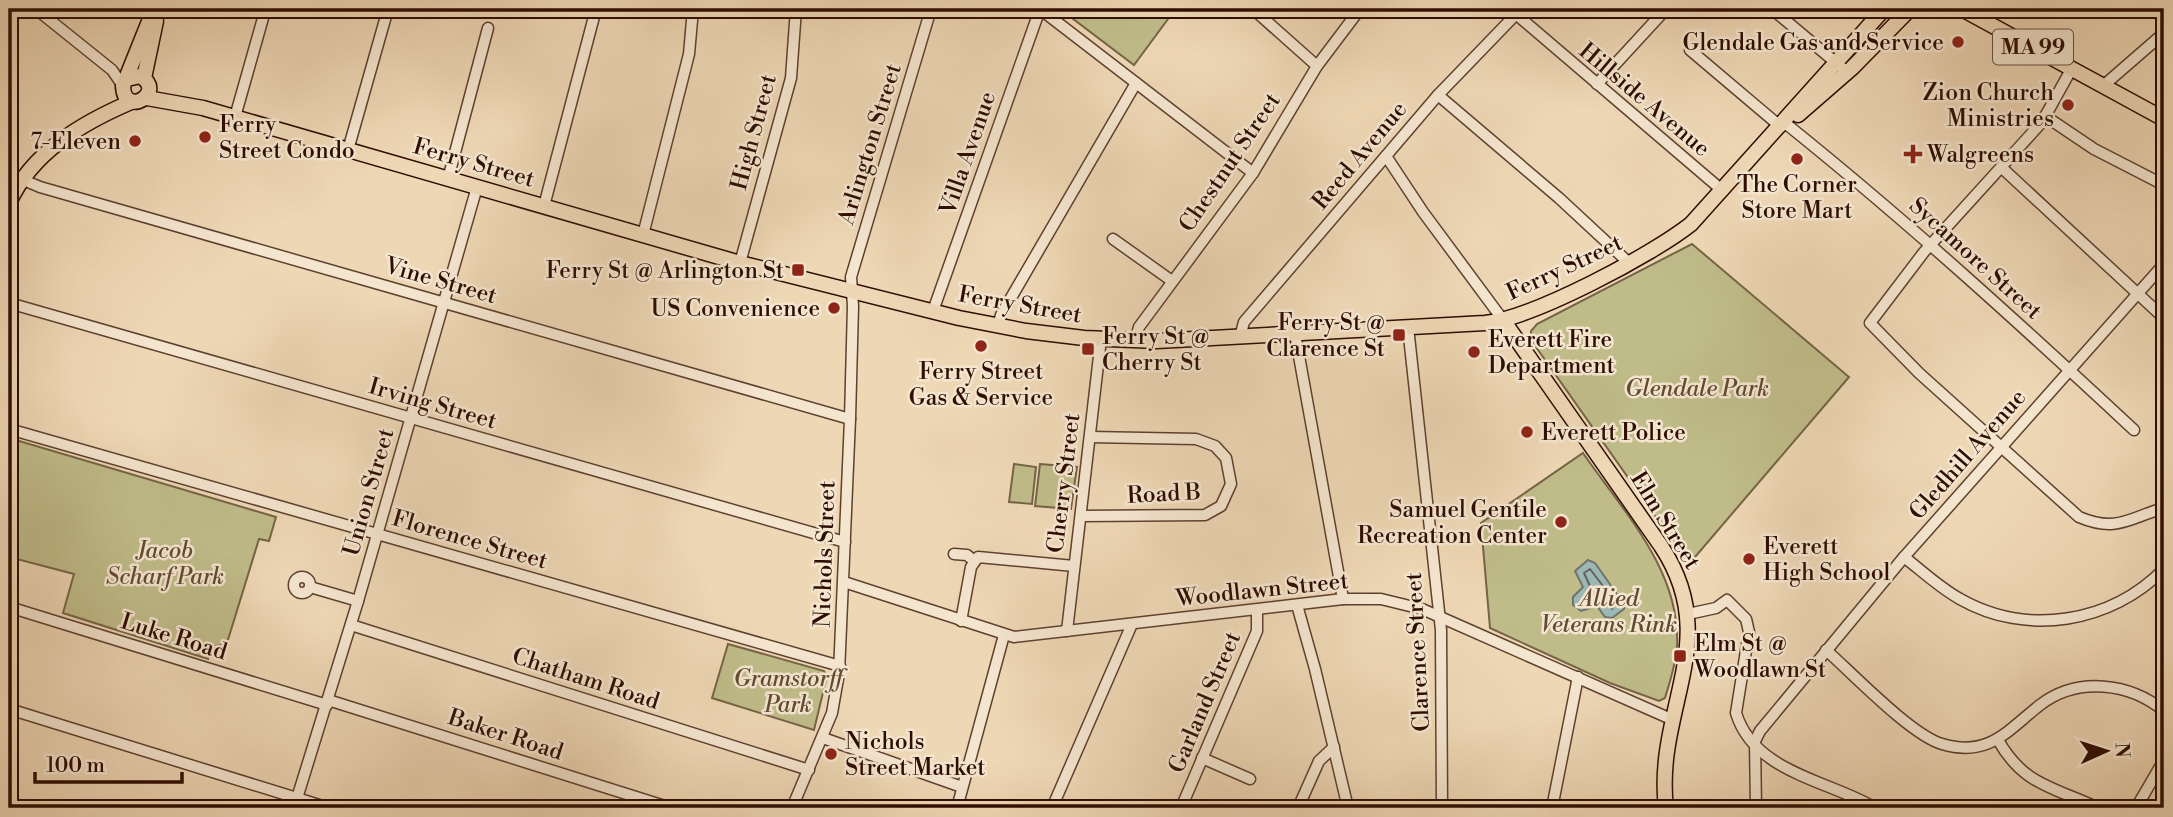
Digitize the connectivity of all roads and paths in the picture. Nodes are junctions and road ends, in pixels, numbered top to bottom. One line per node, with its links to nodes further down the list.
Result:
1 (36, 9): 28 (street)
2 (156, 9): 27 (main road); 28 (main road)
3 (388, 9): 34 (street)
4 (596, 9): 43 (street)
5 (693, 9): 44 (street)
6 (796, 9): 48 (street, High Street)
7 (931, 9): 51 (street, Arlington Street)
8 (1040, 9): 24 (street); 55 (street, Villa Avenue)
9 (1253, 9): 21 (street)
10 (1360, 9): 21 (street, Chestnut Street)
11 (1666, 9): 25 (street)
12 (1772, 9): 22 (street)
13 (1884, 9): 22 (main road, Ferry Street)
14 (1910, 9): 22 (main road, Ferry Street)
15 (1962, 9): 23 (main road, MA 99)
16 (265, 10): 31 (street)
17 (1516, 11): 25 (street, Hillside Avenue); 29 (street, Reed Avenue)
18 (488, 28): 38 (street)
19 (2164, 33): 26 (street)
20 (1690, 50): 33 (street, Sycamore Street)
21 (1317, 66): 37 (street, Chestnut Street)
22 (1842, 68): 33 (main road, Ferry Street)
23 (2072, 68): 26 (main road, MA 99); 30 (street)
24 (1136, 83): 37 (street); 58 (street)
25 (1597, 84): 42 (street, Hillside Avenue)
26 (2103, 86): 32 (main road, MA 99)
27 (147, 87): 28 (main road); 28 (main road); 31 (main road, Ferry Street)
28 (126, 90): 41 (main road)
29 (1438, 95): 35 (street, Reed Avenue); 47 (street)
30 (2045, 116): 36 (street); 39 (street)
31 (235, 117): 34 (main road, Ferry Street)
32 (2164, 119)
33 (1785, 123): 42 (main road, Ferry Street); 46 (street, Sycamore Street)
34 (348, 150): 38 (main road, Ferry Street)
35 (1386, 156): 57 (street, Elm Street); 61 (street, Reed Avenue)
36 (2001, 167): 46 (street); 52 (street)
37 (1252, 173): 50 (street, Chestnut Street)
38 (448, 178): 40 (main road, Ferry Street)
39 (2164, 185)
40 (477, 187): 43 (main road, Ferry Street); 54 (street, Union Street)
41 (13, 190): 54 (street, Vine Street)
42 (1723, 191): 47 (main road, Ferry Street)
43 (544, 206): 44 (main road, Ferry Street)
44 (643, 235): 48 (main road, Ferry Street)
45 (1113, 239): 50 (street)
46 (1932, 243): 64 (street, Sycamore Street); 70 (street)
47 (1628, 262): 57 (main road, Ferry Street)
48 (740, 263): 51 (main road, Ferry Street)
49 (2164, 264): 52 (street, Gledhill Avenue)
50 (1172, 281): 63 (street, Chestnut Street)
51 (852, 292): 55 (main road, Ferry Street); 66 (street, Nichols Street)
52 (2140, 293): 56 (street); 64 (street, Gledhill Avenue)
53 (9, 303): 65 (street, Irving Street)
54 (444, 303): 65 (street, Union Street); 66 (street, Vine Street)
55 (933, 311): 58 (main road, Ferry Street)
56 (2164, 318)
57 (1503, 320): 59 (main road, Ferry Street); 87 (main road, Elm Street)
58 (998, 326): 62 (main road, Ferry Street)
59 (1408, 327): 60 (main road, Ferry Street); 88 (street, Clarence Street)
60 (1295, 334): 61 (main road, Ferry Street); 82 (street)
61 (1240, 337): 63 (main road, Ferry Street)
62 (1101, 340): 63 (main road, Ferry Street); 69 (street, Cherry Street)
63 (1135, 341)
64 (2070, 370): 68 (street, Sycamore Street); 70 (street, Gledhill Avenue)
65 (411, 419): 73 (street, Union Street); 74 (street, Irving Street)
66 (850, 419): 74 (street, Nichols Street)
67 (9, 429): 73 (street, Florence Street)
68 (2134, 430)
69 (1090, 437): 72 (street, Cherry Street); 72 (street, Road B)
70 (2000, 446): 71 (street); 76 (street, Gledhill Avenue)
71 (2164, 508)
72 (1081, 516): 78 (street, Cherry Street)
73 (377, 535): 83 (street, Union Street); 95 (street, Florence Street)
74 (845, 542): 80 (street, Nichols Street)
75 (954, 554): 77 (street)
76 (1904, 557): 79 (street); 94 (street, Gledhill Avenue)
77 (974, 561): 78 (street); 89 (street)
78 (1074, 566): 92 (street, Cherry Street)
79 (2164, 569)
80 (844, 582): 89 (street, Woodlawn Street); 95 (street, Nichols Street)
81 (310, 587): 83 (street)
82 (1343, 599): 84 (street, Woodlawn Street); 88 (street, Woodlawn Street)
83 (358, 601): 91 (street, Union Street)
84 (1297, 605): 86 (street, Woodlawn Street); 104 (street)
85 (9, 607): 97 (street, Luke Road)
86 (1257, 611): 90 (street, Woodlawn Street); 105 (street, Garland Street)
87 (1688, 614): 100 (main road, Elm Street); 103 (street)
88 (1439, 615): 96 (street, Woodlawn Street); 119 (street, Clarence Street)
89 (961, 621): 93 (street, Woodlawn Street)
90 (1132, 624): 92 (street, Woodlawn Street); 115 (street)
91 (351, 625): 97 (street, Union Street); 107 (street, Chatham Road)
92 (1067, 631): 93 (street, Woodlawn Street)
93 (1004, 635): 109 (street)
94 (1826, 650): 102 (street); 103 (street, Gledhill Avenue)
95 (840, 666): 101 (street, Nichols Street)
96 (1578, 677): 100 (street, Woodlawn Street); 120 (street)
97 (328, 702): 110 (street, Union Street); 112 (street, Baker Road)
98 (9, 709): 110 (street)
99 (2164, 711): 102 (street)
100 (1671, 719): 121 (main road, Elm Street)
101 (823, 738): 107 (street, Nichols Street); 109 (street)
102 (1998, 740): 124 (street)
103 (1755, 741): 122 (street); 123 (street)
104 (1334, 747): 117 (street); 118 (street)
105 (1202, 758): 108 (street); 116 (street, Garland Street)
106 (2164, 760): 125 (street)
107 (809, 770): 113 (street, Nichols Street)
108 (1250, 779)
109 (962, 787): 114 (street)
110 (296, 804): 111 (street)
111 (329, 808)
112 (671, 808)
113 (792, 808)
114 (957, 808)
115 (1052, 808)
116 (1181, 808)
117 (1298, 808)
118 (1349, 808)
119 (1442, 808)
120 (1552, 808)
121 (1666, 808)
122 (1756, 808)
123 (1875, 808)
124 (2098, 808)
125 (2136, 808)

